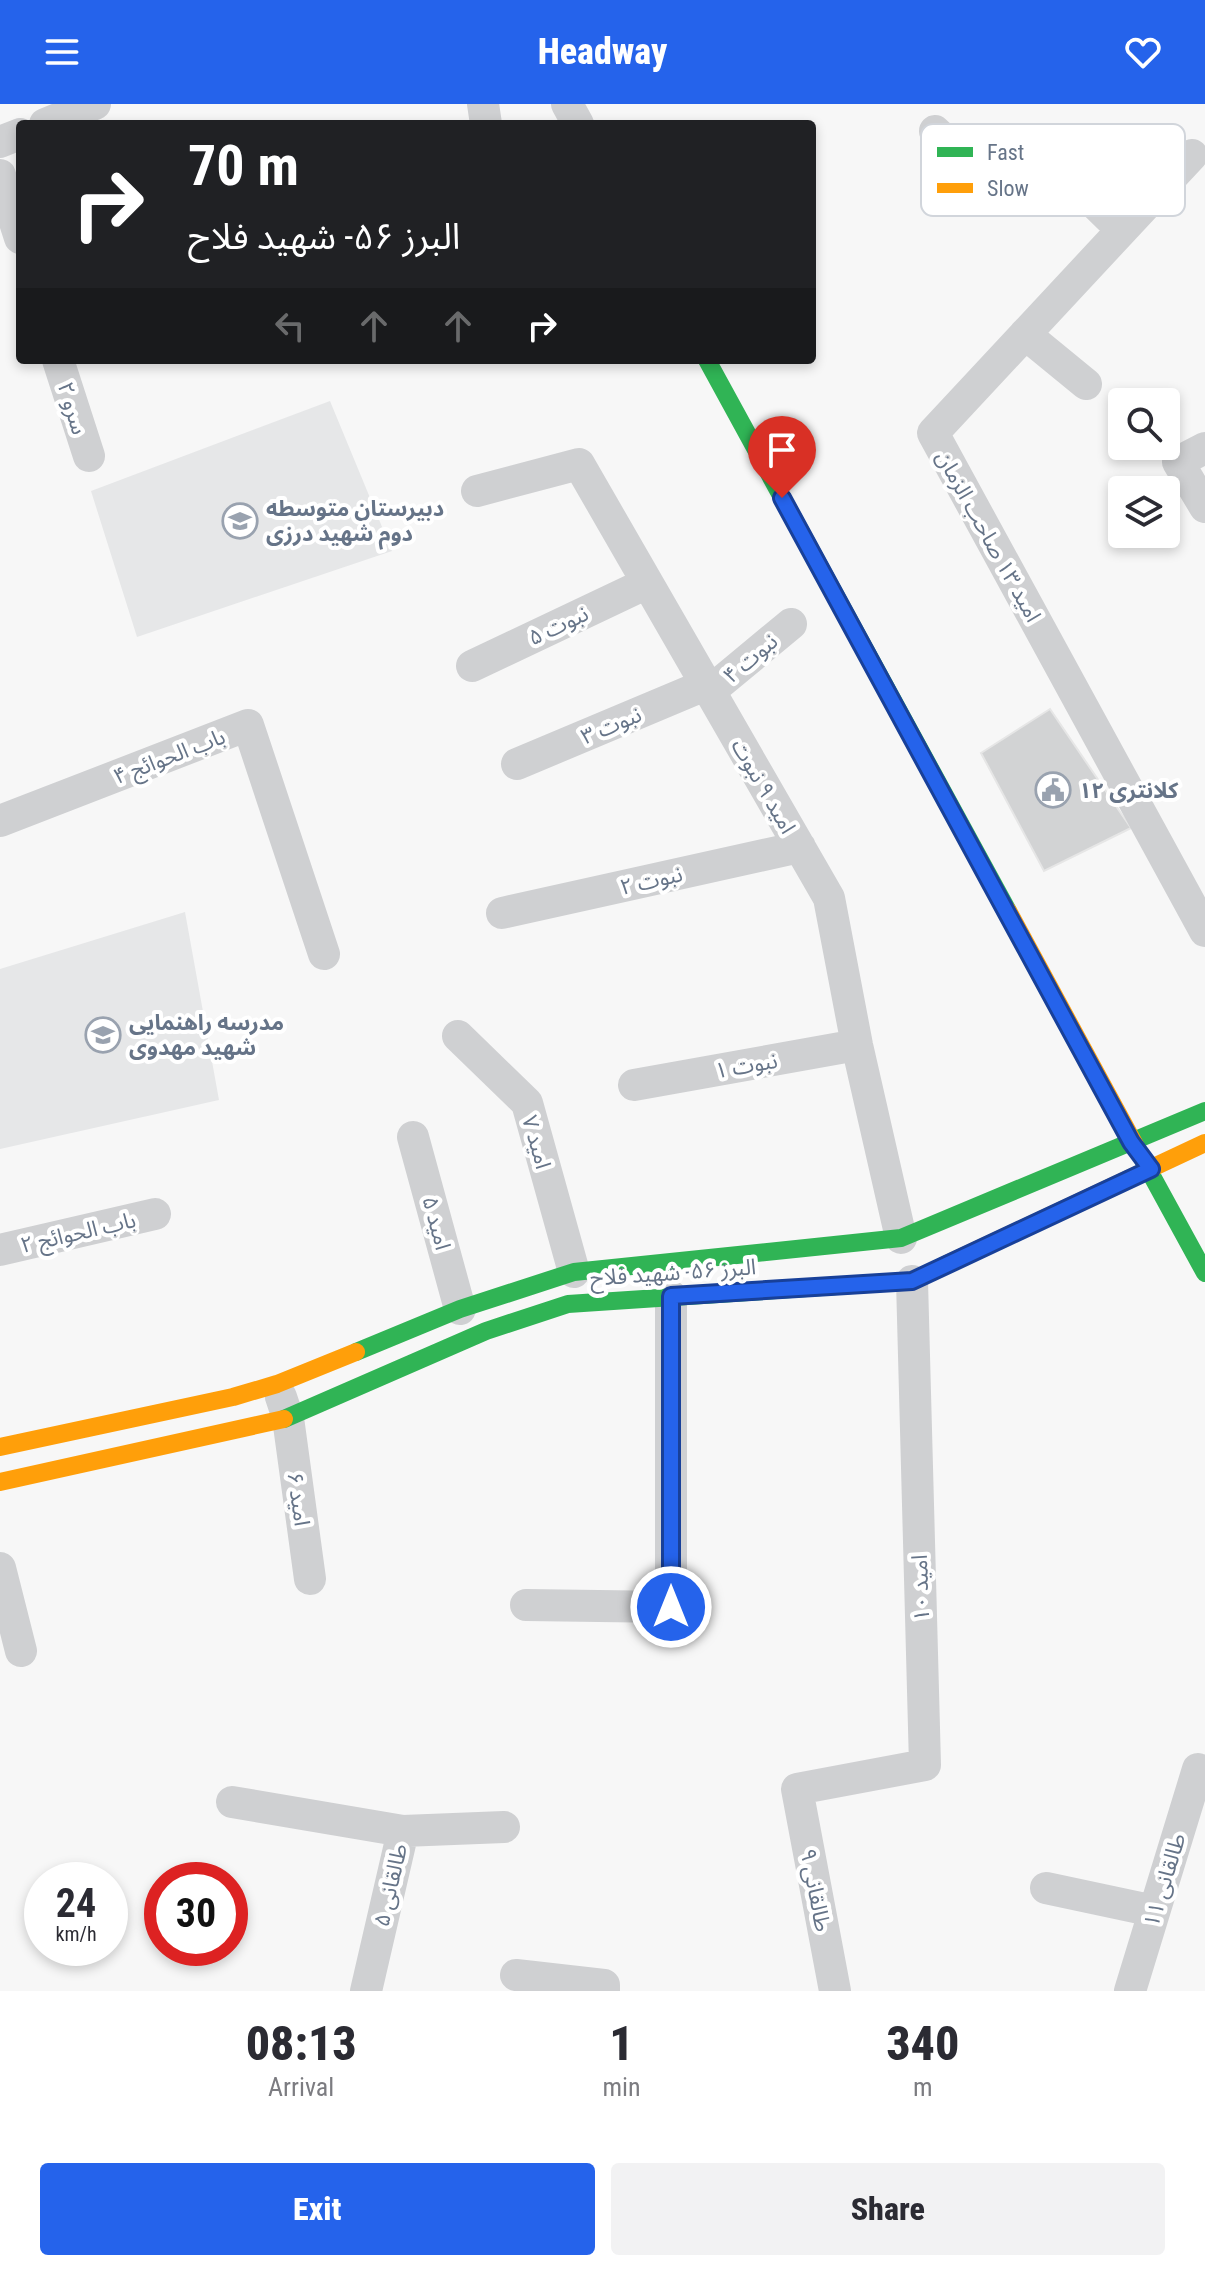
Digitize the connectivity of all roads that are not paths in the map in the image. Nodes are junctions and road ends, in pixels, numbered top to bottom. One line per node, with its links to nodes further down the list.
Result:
1 (95, 104): 2 (street)
2 (55, 120)
3 (1192, 155): 4 (street, امید ۱۳ صاحب الزمان)
4 (1185, 162)
5 (0, 175): 8 (street)
6 (1108, 216): 9 (street)
7 (1135, 216): 9 (street, امید ۱۳ صاحب الزمان)
8 (16, 225)
9 (1122, 230): 10 (street, امید ۱۳ صاحب الزمان)
10 (1025, 334): 13 (street); 26 (street, امید ۱۳ صاحب الزمان)
11 (59, 364): 15 (street, سرو ۲)
12 (709, 364): 33 (street)
13 (1086, 384)
14 (1205, 448): 17 (street)
15 (89, 456)
16 (477, 491): 18 (street, امید ۹ نبوت)
17 (1205, 507)
18 (645, 584): 20 (street, نبوت ۵); 21 (street, امید ۹ نبوت)
19 (791, 624): 21 (street, نبوت ۴)
20 (472, 666)
21 (707, 689): 22 (street, نبوت ۳); 24 (street, امید ۹ نبوت)
22 (517, 764)
23 (0, 821): 27 (street, باب الحوائج ۴)
24 (800, 847): 25 (street, نبوت ۲); 29 (street, امید ۹ نبوت)
25 (502, 913)
26 (1205, 931)
27 (324, 954)
28 (458, 1036): 39 (street, امید ۷)
29 (857, 1045): 30 (street, نبوت ۱); 37 (street, امید ۹ نبوت)
30 (634, 1085)
31 (1205, 1111): 33 (street, البرز ۵۶- شهید فلاح)
32 (413, 1137): 43 (street, امید ۵)
33 (1131, 1142): 35 (street); 37 (street, البرز ۵۶- شهید فلاح)
34 (1205, 1143): 35 (street, البرز ۵۶- شهید فلاح)
35 (1151, 1169): 40 (street); 41 (street, البرز ۵۶- شهید فلاح)
36 (155, 1214): 38 (street, باب الحوائج ۲)
37 (901, 1238): 39 (street, البرز ۵۶- شهید فلاح)
38 (0, 1250)
39 (574, 1272): 43 (street, البرز ۵۶- شهید فلاح)
40 (1205, 1273)
41 (912, 1281): 42 (street, البرز ۵۶- شهید فلاح); 53 (street, امید ۱۰)
42 (671, 1296): 45 (street, البرز ۵۶- شهید فلاح); 50 (street)
43 (460, 1309): 44 (street, البرز ۵۶- شهید فلاح)
44 (277, 1384): 45 (street, امید ۶); 46 (street, البرز ۵۶- شهید فلاح)
45 (288, 1418): 47 (street, البرز ۵۶- شهید فلاح); 49 (street, امید ۶)
46 (2, 1438)
47 (0, 1482)
48 (0, 1568): 51 (street)
49 (310, 1579)
50 (526, 1605)
51 (21, 1651)
52 (1198, 1769): 58 (street, طالقانی ۱۱)
53 (797, 1789): 62 (street, طالقانی ۹)
54 (232, 1802): 56 (street)
55 (504, 1827): 56 (street, طالقانی ۵)
56 (403, 1831): 60 (street, طالقانی ۵)
57 (1046, 1888): 58 (street)
58 (1154, 1911): 63 (street, طالقانی ۱۱)
59 (516, 1975): 61 (street)
60 (366, 1991)
61 (604, 1991)
62 (835, 1991)
63 (1130, 1991)

